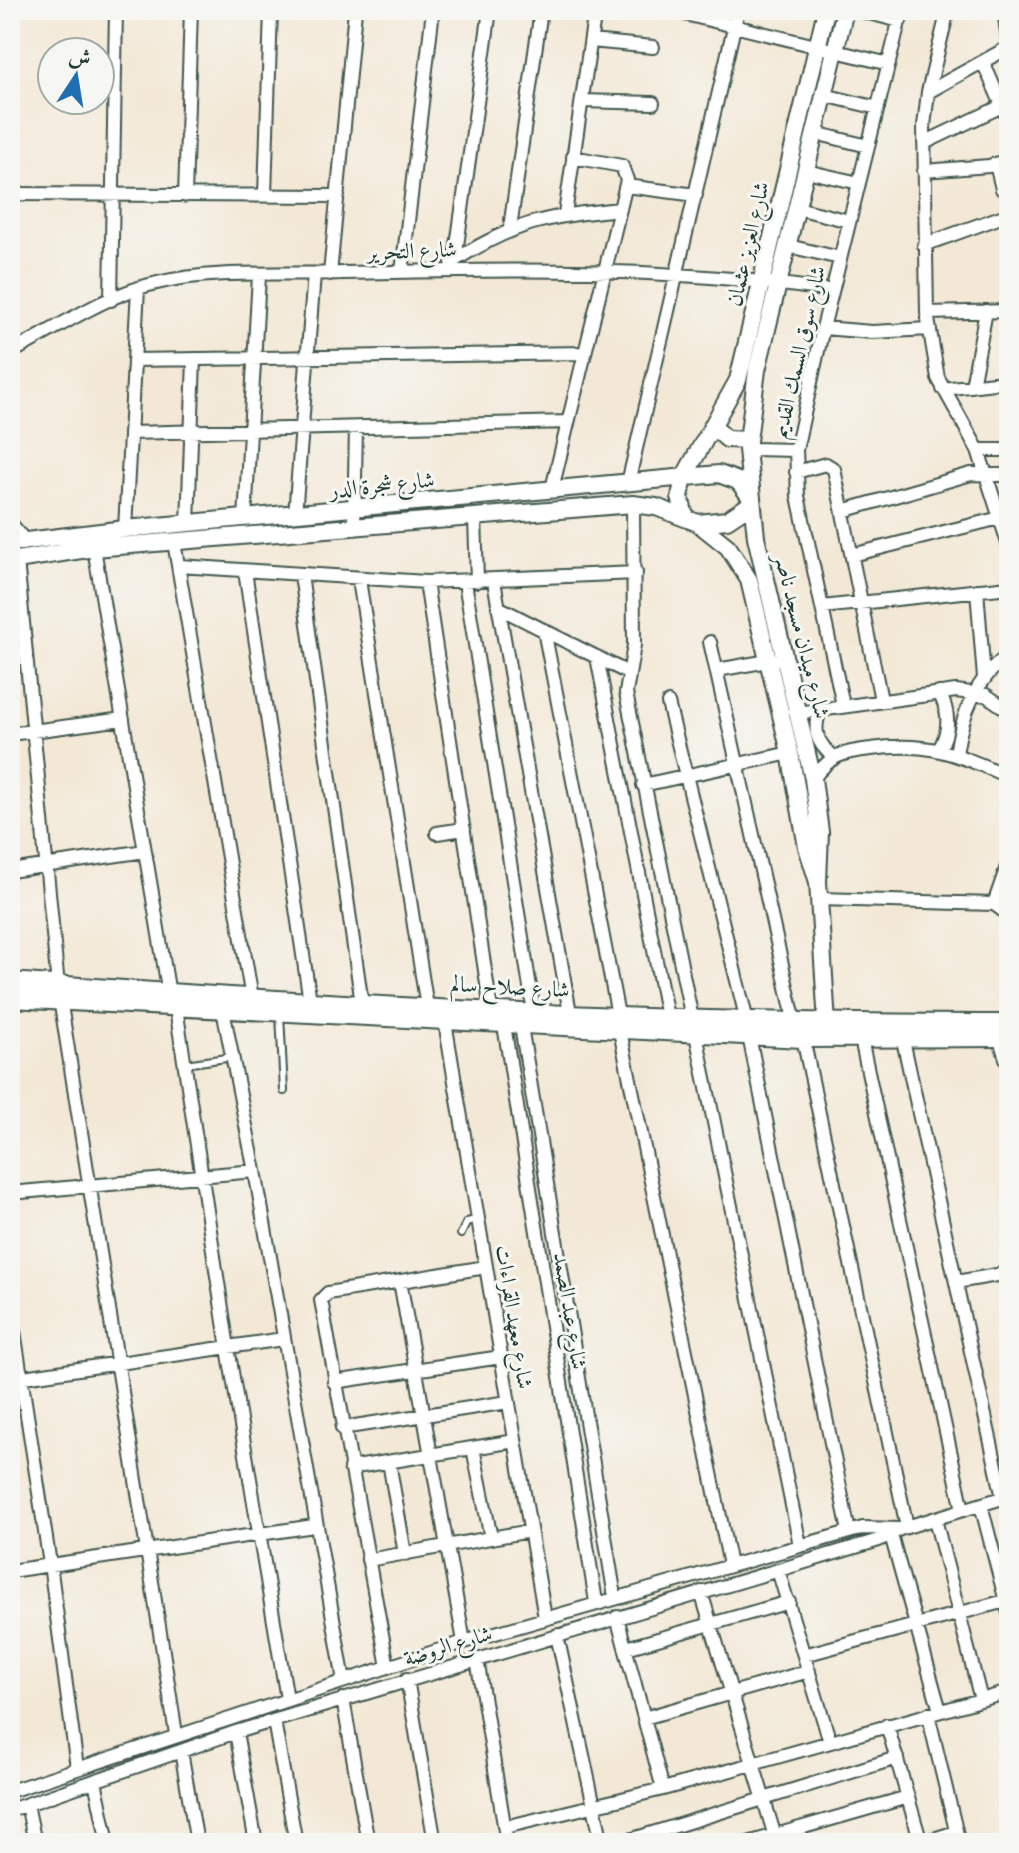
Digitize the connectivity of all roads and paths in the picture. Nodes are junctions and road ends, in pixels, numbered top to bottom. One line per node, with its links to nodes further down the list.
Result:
1 (116, 10): 46 (street)
2 (191, 10): 47 (street)
3 (271, 10): 44 (street)
4 (355, 10): 48 (street)
5 (433, 10): 61 (street)
6 (490, 10): 58 (street)
7 (541, 10): 54 (street)
8 (595, 10): 18 (street)
9 (738, 10): 17 (street)
10 (826, 10): 19 (street, شارع العزيز عثمان)
11 (845, 10): 22 (street, شارع العزيز عثمان)
12 (857, 10): 16 (street)
13 (948, 10): 25 (street)
14 (1004, 10): 21 (street)
15 (685, 14): 17 (street)
16 (901, 16): 24 (street, شارع سوق السمك القديم)
17 (735, 26): 19 (street); 45 (street)
18 (591, 41): 20 (street); 27 (street)
19 (817, 46): 22 (street); 66 (street, شارع العزيز عثمان)
20 (653, 47)
21 (1009, 47): 23 (street)
22 (835, 50): 24 (street); 26 (street, شارع العزيز عثمان)
23 (983, 62): 25 (street); 29 (street)
24 (889, 64): 30 (street, شارع سوق السمك القديم)
25 (928, 92): 33 (street)
26 (824, 95): 30 (street); 32 (street, شارع العزيز عثمان)
27 (582, 101): 28 (street); 35 (street)
28 (653, 103)
29 (1002, 106): 31 (street); 33 (street)
30 (878, 108): 34 (street, شارع سوق السمك القديم)
31 (1009, 121)
32 (815, 133): 34 (street); 38 (street, شارع العزيز عثمان)
33 (924, 143): 39 (street)
34 (868, 146): 40 (street, شارع سوق السمك القديم)
35 (573, 157): 41 (street); 51 (street)
36 (1009, 160): 37 (street)
37 (996, 164): 39 (street); 42 (street)
38 (806, 171): 40 (street); 49 (street, شارع العزيز عثمان)
39 (924, 171): 55 (street)
40 (859, 183): 53 (street, شارع سوق السمك القديم)
41 (626, 186): 45 (street); 50 (street)
42 (1002, 189)
43 (10, 194): 46 (street)
44 (265, 195): 47 (street); 48 (street)
45 (696, 195): 62 (street)
46 (113, 196): 47 (street); 70 (street)
47 (185, 196)
48 (338, 196): 64 (street)
49 (797, 208): 53 (street); 56 (street, شارع العزيز عثمان)
50 (620, 209): 51 (street); 60 (street)
51 (565, 214): 54 (street)
52 (1009, 214): 55 (street)
53 (849, 221): 57 (street, شارع سوق السمك القديم)
54 (510, 228): 58 (street)
55 (924, 245): 73 (street)
56 (788, 246): 57 (street); 67 (street, شارع العزيز عثمان)
57 (840, 258): 69 (street, شارع سوق السمك القديم)
58 (455, 260): 59 (street)
59 (439, 270): 60 (street, شارع التحرير); 61 (street, شارع التحرير)
60 (605, 270): 62 (street, شارع التحرير); 77 (street)
61 (402, 272): 64 (street, شارع التحرير)
62 (678, 272): 66 (street, شارع التحرير); 101 (street)
63 (314, 274): 64 (street, شارع التحرير); 65 (street, شارع التحرير); 78 (street)
64 (330, 274)
65 (259, 276): 68 (street, شارع التحرير); 79 (street)
66 (762, 281): 67 (street, شارع التحرير); 87 (street, شارع العزيز عثمان)
67 (779, 283): 69 (street, شارع التحرير); 85 (street, شارع العزيز عثمان)
68 (138, 288): 70 (street, شارع التحرير); 81 (street)
69 (832, 291): 74 (street, شارع سوق السمك القديم)
70 (111, 300): 76 (street, شارع التحرير)
71 (986, 311): 72 (street); 73 (street); 83 (street)
72 (1009, 311)
73 (927, 313): 75 (street)
74 (823, 328): 75 (street); 94 (street, شارع سوق السمك القديم)
75 (930, 329): 84 (street)
76 (10, 353)
77 (585, 353): 78 (street); 86 (street)
78 (308, 357): 79 (street); 89 (street)
79 (255, 358): 80 (street); 90 (street)
80 (194, 359): 81 (street); 91 (street)
81 (134, 360): 92 (street)
82 (994, 383): 83 (street)
83 (972, 386): 84 (street)
84 (943, 389): 95 (street)
85 (752, 400): 93 (street, شارع ميدان مسجد ناصر)
86 (568, 422): 88 (street); 102 (street)
87 (712, 426): 93 (street); 100 (street, شارع العزيز عثمان)
88 (356, 428): 89 (street); 108 (street)
89 (302, 429): 90 (street); 106 (street)
90 (251, 430): 91 (street); 110 (street)
91 (191, 432): 92 (street); 112 (street)
92 (130, 433): 113 (street)
93 (748, 444): 94 (street); 103 (street, شارع ميدان مسجد ناصر)
94 (796, 450): 97 (street, شارع سوق السمك القديم)
95 (978, 450): 96 (street); 98 (street)
96 (1001, 450)
97 (796, 472): 105 (street); 131 (street, شارع سوق السمك القديم)
98 (986, 472): 99 (street); 105 (street); 109 (street)
99 (1009, 475)
100 (684, 477): 101 (street, شارع شجرة الدر); 103 (street, شارع شجرة الدر); 111 (street)
101 (628, 483): 102 (street, شارع شجرة الدر)
102 (552, 489): 108 (street, شارع شجرة الدر)
103 (750, 500): 111 (street); 136 (street, شارع ميدان مسجد ناصر)
104 (633, 504): 107 (street, شارع شجرة الدر); 111 (street, شارع شجرة الدر); 121 (street)
105 (843, 511): 118 (street)
106 (295, 515): 108 (street, شارع شجرة الدر); 110 (street, شارع شجرة الدر)
107 (475, 517): 108 (street, شارع شجرة الدر); 124 (street)
108 (354, 518): 114 (street, شارع شجرة الدر)
109 (1000, 518): 116 (street); 118 (street)
110 (245, 519): 112 (street, شارع شجرة الدر)
111 (691, 519): 136 (street, شارع ميدان مسجد ناصر)
112 (188, 524): 113 (street, شارع شجرة الدر)
113 (125, 529): 115 (street, شارع شجرة الدر)
114 (174, 542): 117 (street, شارع شجرة الدر); 119 (street)
115 (14, 546): 117 (street, شارع شجرة الدر); 149 (street)
116 (1009, 546)
117 (94, 548): 148 (street)
118 (852, 555): 129 (street)
119 (179, 566): 120 (street); 175 (street)
120 (245, 571): 122 (street); 173 (street)
121 (636, 573): 125 (street); 138 (street)
122 (301, 575): 123 (street); 174 (street)
123 (359, 580): 126 (street); 176 (street)
124 (471, 581): 125 (street); 126 (street); 179 (street)
125 (494, 581): 130 (street)
126 (426, 582): 160 (street)
127 (1009, 587): 128 (street)
128 (977, 590): 129 (street); 139 (street)
129 (862, 603): 131 (street); 142 (street)
130 (498, 607): 132 (street); 181 (street)
131 (822, 607): 144 (street, شارع سوق السمك القديم)
132 (544, 630): 135 (street); 184 (street)
133 (710, 642): 137 (street)
134 (1009, 655): 139 (street)
135 (597, 657): 138 (street); 182 (street)
136 (777, 659): 137 (street); 147 (street, شارع ميدان مسجد ناصر); 152 (street, شارع ميدان مسجد ناصر)
137 (717, 670): 155 (street)
138 (628, 673): 159 (street)
139 (984, 678): 140 (street)
140 (974, 691): 141 (street); 146 (street); 153 (street)
141 (939, 693): 142 (street); 151 (street)
142 (881, 700): 144 (street)
143 (668, 703): 156 (street)
144 (843, 705): 145 (street)
145 (820, 710): 147 (street); 154 (street)
146 (1009, 711)
147 (798, 713): 158 (street, شارع ميدان مسجد ناصر)
148 (123, 719): 149 (street); 162 (street)
149 (32, 731): 150 (street); 164 (street)
150 (10, 734)
151 (940, 748): 153 (street); 154 (street)
152 (790, 753): 155 (street); 166 (street, شارع ميدان مسجد ناصر)
153 (956, 754): 157 (street)
154 (833, 756): 158 (street)
155 (738, 764): 156 (street); 189 (street)
156 (685, 776): 159 (street); 188 (street)
157 (1009, 777)
158 (813, 779): 166 (street, شارع ميدان مسجد ناصر)
159 (643, 785): 187 (street)
160 (464, 829): 161 (street); 178 (street)
161 (437, 833)
162 (145, 851): 164 (street); 172 (street)
163 (1009, 861): 167 (street)
164 (46, 866): 165 (street); 170 (street)
165 (10, 871)
166 (819, 890): 167 (street); 185 (street, شارع ميدان مسجد ناصر)
167 (994, 904): 168 (street)
168 (1009, 915)
169 (10, 982): 170 (main road, شارع صلاح سالم)
170 (59, 994): 171 (main road, شارع صلاح سالم); 172 (main road, شارع صلاح سالم); 199 (street)
171 (10, 998)
172 (172, 1001): 175 (main road, شارع صلاح سالم); 177 (main road, شارع صلاح سالم); 194 (street)
173 (310, 1001): 174 (main road, شارع صلاح سالم); 175 (main road, شارع صلاح سالم)
174 (362, 1004): 176 (main road, شارع صلاح سالم)
175 (253, 1005): 177 (main road, شارع صلاح سالم); 180 (main road, شارع صلاح سالم)
176 (427, 1007): 178 (main road, شارع صلاح سالم)
177 (223, 1010): 193 (street)
178 (491, 1010): 179 (main road, شارع صلاح سالم)
179 (534, 1012): 181 (main road, شارع صلاح سالم)
180 (280, 1013): 183 (main road, شارع صلاح سالم); 196 (lane)
181 (570, 1013): 184 (main road, شارع صلاح سالم)
182 (667, 1017): 184 (main road, شارع صلاح سالم); 187 (main road, شارع صلاح سالم)
183 (445, 1022): 186 (main road, شارع صلاح سالم); 201 (street, شارع معهد القراءات)
184 (619, 1023): 186 (main road, شارع صلاح سالم); 187 (main road, شارع صلاح سالم); 239 (street)
185 (827, 1024): 189 (main road, شارع صلاح سالم); 190 (main road, شارع صلاح سالم)
186 (513, 1026): 243 (street, شارع عبد الصمد); 244 (street, شارع عبد الصمد)
187 (694, 1026): 188 (main road, شارع صلاح سالم); 233 (street)
188 (748, 1028): 189 (main road, شارع صلاح سالم); 230 (street)
189 (799, 1031): 191 (main road, شارع صلاح سالم); 229 (street)
190 (1006, 1033): 192 (main road, شارع صلاح سالم); 195 (street)
191 (861, 1039): 192 (main road, شارع صلاح سالم); 225 (street)
192 (903, 1040): 206 (street)
193 (233, 1057): 194 (lane); 197 (street)
194 (185, 1064): 198 (street)
195 (1009, 1067)
196 (284, 1091)
197 (255, 1171): 198 (street); 208 (street)
198 (202, 1176): 199 (street); 209 (street)
199 (90, 1184): 200 (street); 211 (street)
200 (10, 1193)
201 (478, 1219): 202 (lane); 203 (street, شارع معهد القراءات)
202 (461, 1234)
203 (486, 1267): 205 (street); 210 (street, شارع معهد القراءات)
204 (1009, 1273): 206 (street)
205 (400, 1281): 212 (street); 214 (street)
206 (956, 1282): 223 (street)
207 (10, 1305): 213 (street)
208 (283, 1339): 209 (street); 227 (street)
209 (228, 1348): 211 (street); 231 (street)
210 (501, 1357): 212 (street); 215 (street, شارع معهد القراءات)
211 (119, 1364): 213 (street); 235 (street)
212 (415, 1370): 214 (street); 216 (street)
213 (16, 1379): 238 (street)
214 (334, 1382): 217 (street)
215 (508, 1402): 216 (street); 218 (street, شارع معهد القراءات)
216 (423, 1415): 217 (street); 220 (street)
217 (342, 1428): 222 (street)
218 (515, 1441): 219 (street); 228 (street, شارع معهد القراءات)
219 (473, 1448): 220 (street); 232 (street)
220 (430, 1455): 221 (street); 234 (street)
221 (389, 1462): 222 (street); 236 (street)
222 (350, 1468): 237 (street)
223 (1006, 1497): 224 (street, شارع الروضة)
224 (981, 1505): 225 (street, شارع الروضة); 246 (street)
225 (963, 1510): 226 (street, شارع الروضة)
226 (935, 1519): 229 (street, شارع الروضة); 247 (street)
227 (314, 1526): 231 (street); 260 (street)
228 (530, 1531): 232 (street); 249 (street, شارع معهد القراءات)
229 (899, 1531): 230 (street, شارع الروضة); 240 (street, شارع الروضة); 251 (street)
230 (849, 1532): 233 (street, شارع الروضة)
231 (262, 1534): 235 (street); 263 (street)
232 (491, 1538): 234 (street)
233 (800, 1545): 239 (street, شارع الروضة)
234 (446, 1546): 236 (street); 253 (street)
235 (148, 1552): 238 (street); 271 (street)
236 (405, 1554): 237 (street)
237 (368, 1560): 257 (street)
238 (50, 1564): 241 (street); 276 (street)
239 (730, 1565): 243 (street, شارع الروضة)
240 (778, 1570): 242 (street, شارع الروضة); 245 (street)
241 (10, 1571)
242 (701, 1592): 248 (street, شارع الروضة); 250 (street)
243 (615, 1597): 244 (street, شارع الروضة)
244 (596, 1602): 249 (street, شارع الروضة)
245 (789, 1602): 250 (street); 255 (street)
246 (1008, 1605): 247 (street)
247 (959, 1614): 251 (street); 265 (street)
248 (617, 1617): 252 (street, شارع الروضة); 254 (street)
249 (545, 1618): 253 (street, شارع الروضة)
250 (711, 1624): 254 (street); 262 (street)
251 (916, 1625): 255 (street); 266 (street)
252 (557, 1635): 256 (street, شارع الروضة); 283 (street)
253 (464, 1642): 257 (street, شارع الروضة)
254 (626, 1648): 267 (street)
255 (804, 1655): 258 (street)
256 (477, 1659): 259 (street, شارع الروضة); 285 (street)
257 (388, 1667): 260 (street, شارع الروضة)
258 (809, 1671): 262 (street); 272 (street)
259 (407, 1679): 264 (street, شارع الروضة); 294 (street)
260 (344, 1681): 263 (street, شارع الروضة)
261 (1009, 1692): 265 (street)
262 (732, 1693): 267 (street); 275 (street)
263 (287, 1699): 271 (street, شارع الروضة)
264 (343, 1699): 268 (street, شارع الروضة); 293 (street)
265 (981, 1700): 266 (street)
266 (934, 1713): 269 (street); 286 (street)
267 (644, 1718): 278 (street)
268 (274, 1721): 270 (street, شارع الروضة); 292 (street)
269 (887, 1725): 272 (street); 274 (street)
270 (236, 1732): 273 (street, شارع الروضة); 291 (street)
271 (176, 1734): 276 (street, شارع الروضة)
272 (830, 1742): 275 (street)
273 (181, 1751): 277 (street, شارع الروضة); 290 (street)
274 (897, 1758): 280 (street); 281 (street)
275 (753, 1765): 278 (street); 281 (street)
276 (77, 1768): 279 (street, شارع الروضة)
277 (95, 1781): 282 (street, شارع الروضة); 289 (street)
278 (663, 1789): 283 (street)
279 (10, 1791)
280 (908, 1797): 286 (street); 287 (street)
281 (764, 1799): 287 (street); 297 (street)
282 (27, 1804): 284 (street, شارع الروضة); 288 (street)
283 (594, 1806): 285 (street); 296 (street)
284 (10, 1810)
285 (505, 1827): 295 (street)
286 (958, 1838)
287 (776, 1839): 298 (street)
288 (35, 1843)
289 (108, 1843)
290 (197, 1843)
291 (256, 1843)
292 (296, 1843)
293 (368, 1843)
294 (435, 1843)
295 (507, 1843)
296 (602, 1843)
297 (620, 1843)
298 (748, 1843)

